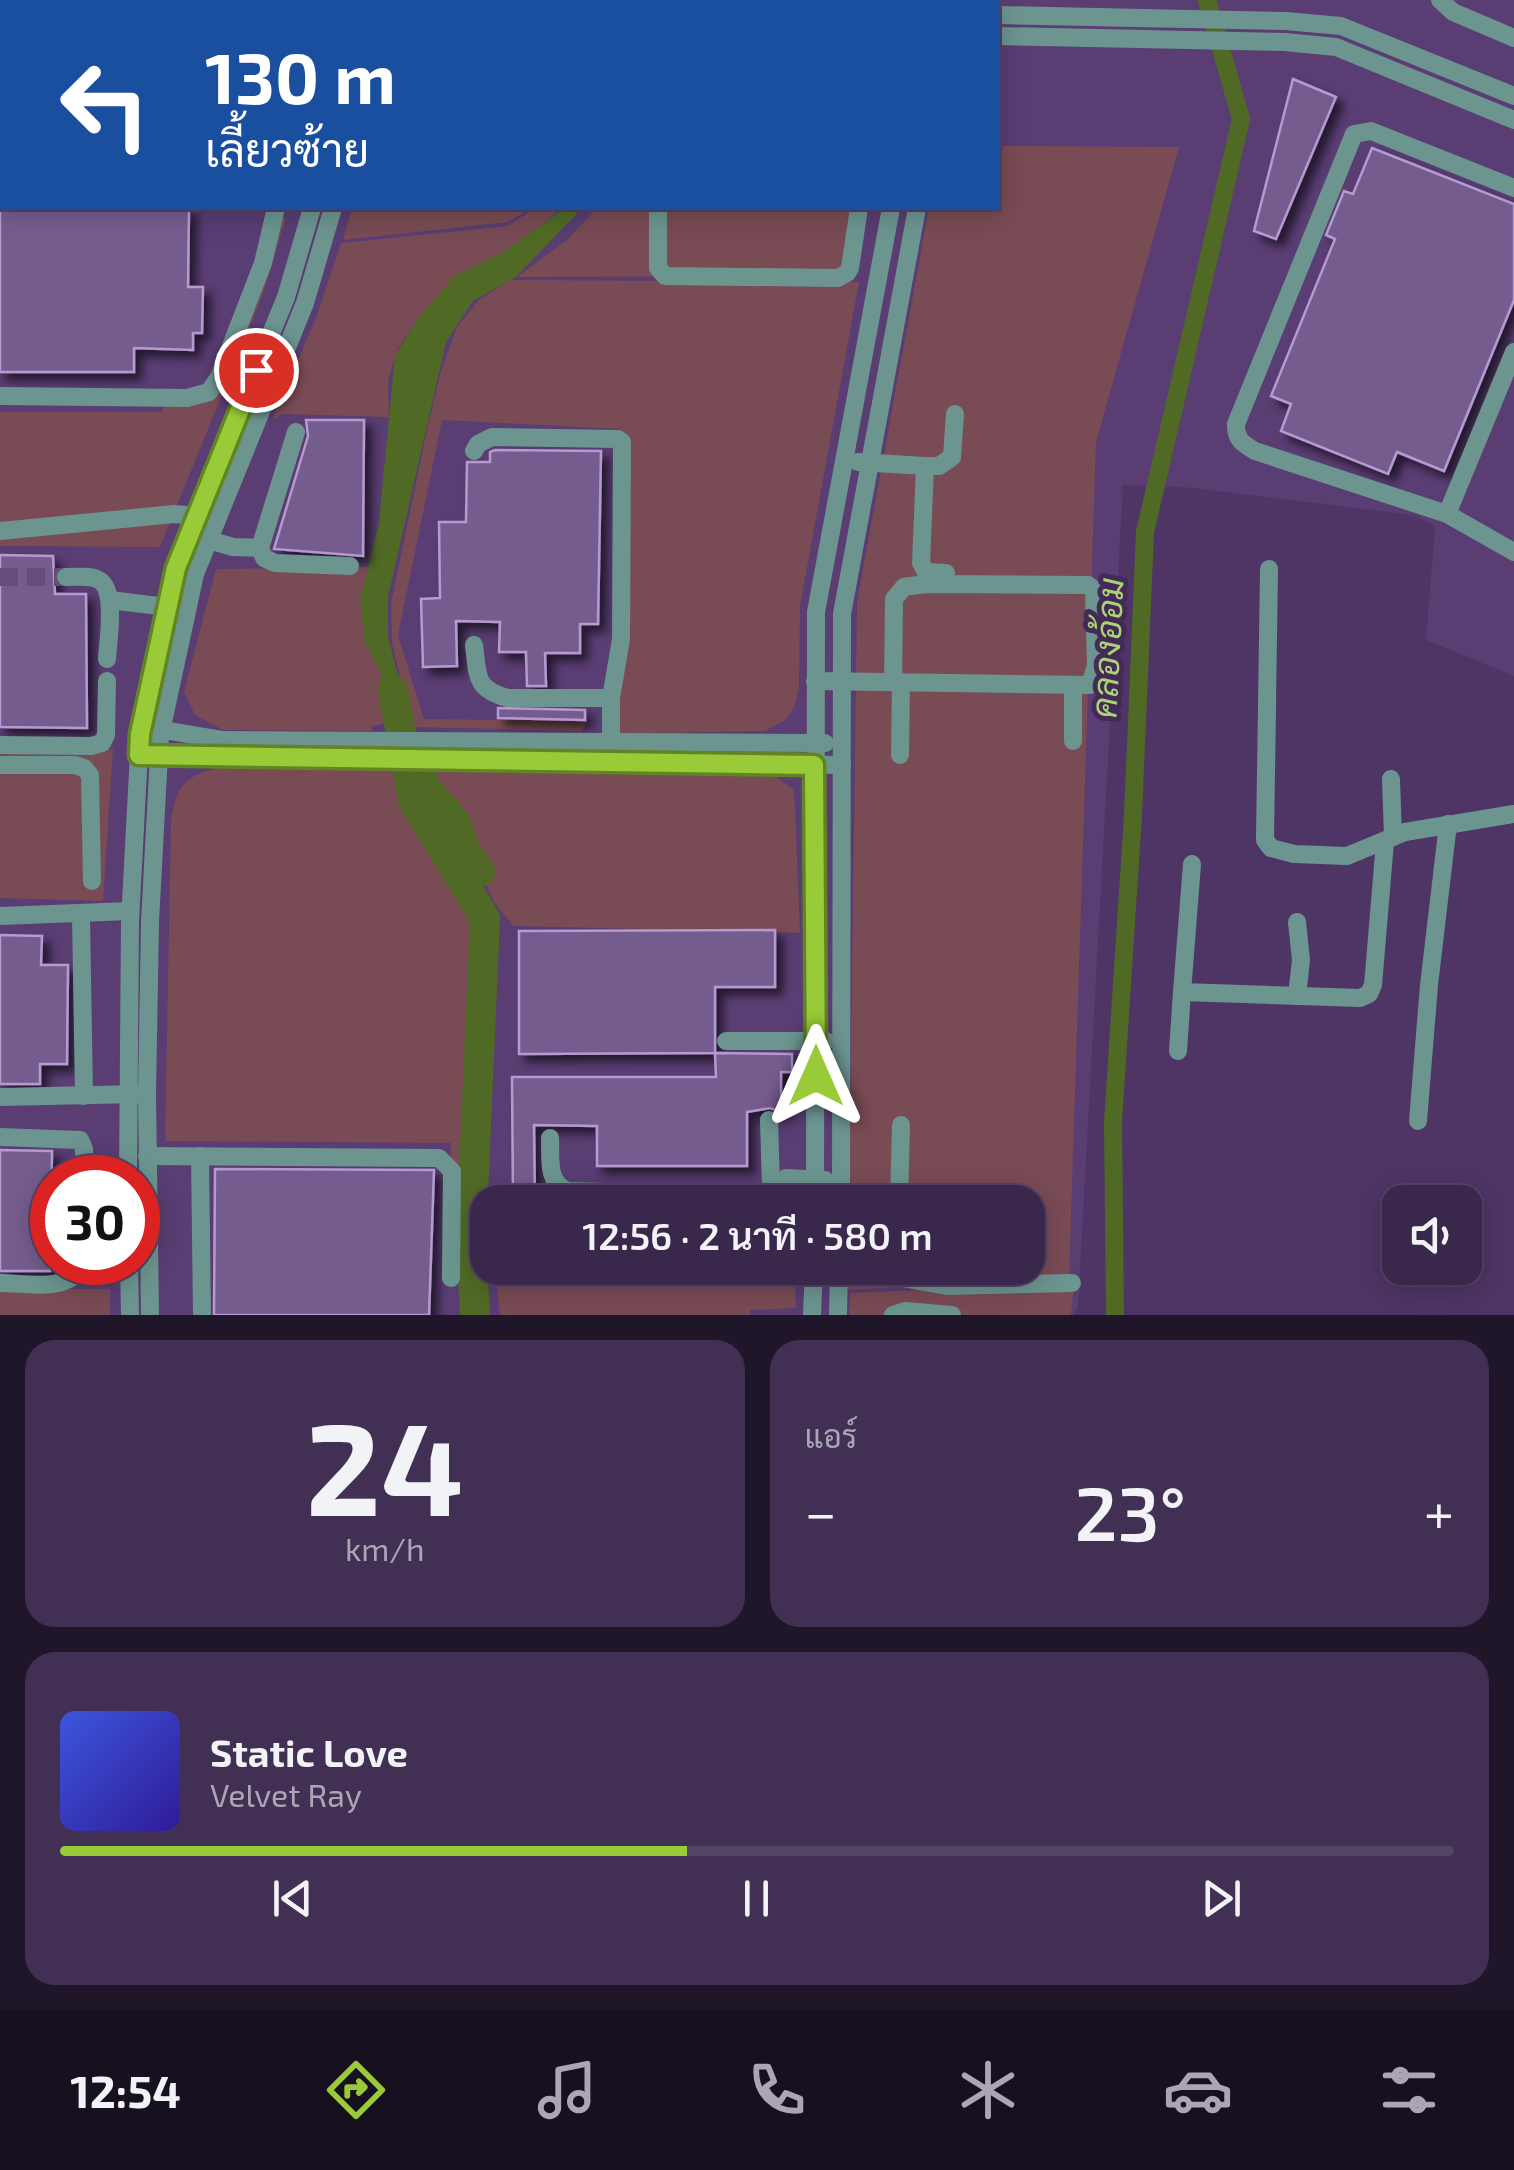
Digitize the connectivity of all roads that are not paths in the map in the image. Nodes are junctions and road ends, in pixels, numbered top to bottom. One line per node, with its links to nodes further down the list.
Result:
1 (1440, 0): 4 (street)
2 (1000, 15): 5 (street)
3 (1000, 36): 6 (street)
4 (1514, 38)
5 (1514, 96)
6 (1514, 120)
7 (1514, 188): 22 (street)
8 (276, 210): 15 (street)
9 (658, 210): 10 (street)
10 (860, 210)
11 (891, 210): 19 (street)
12 (917, 210): 20 (street)
13 (321, 213): 23 (street); 25 (street)
14 (1514, 352): 22 (street)
15 (0, 396)
16 (955, 414): 21 (street)
17 (296, 432): 26 (street)
18 (474, 450): 41 (street)
19 (843, 461): 20 (street); 37 (street)
20 (869, 462): 21 (street); 38 (street)
21 (925, 466): 30 (street)
22 (1447, 514): 27 (street)
23 (197, 516): 24 (street); 33 (street)
24 (0, 532)
25 (209, 540): 26 (street); 43 (street)
26 (260, 548): 28 (street)
27 (1514, 552)
28 (350, 566)
29 (1269, 570): 59 (street)
30 (1100, 574)
31 (66, 577): 32 (street)
32 (110, 600): 33 (street); 35 (street)
33 (167, 607): 42 (street)
34 (474, 644): 41 (street)
35 (107, 659)
36 (107, 681): 47 (street)
37 (816, 681): 38 (street); 46 (street)
38 (842, 681): 39 (street); 45 (street)
39 (897, 682): 40 (street); 40 (street); 51 (street)
40 (1073, 686): 44 (street)
41 (611, 698): 49 (street)
42 (142, 727): 43 (street); 50 (street)
43 (162, 729): 48 (street); 52 (street)
44 (1073, 741)
45 (841, 742): 46 (street); 54 (street)
46 (815, 744): 49 (street); 53 (street)
47 (0, 745)
48 (387, 750): 49 (street); 52 (street)
49 (611, 751): 53 (street)
50 (139, 755): 52 (street); 62 (street)
51 (900, 755)
52 (159, 756): 72 (street)
53 (814, 765): 54 (street); 69 (street)
54 (842, 765): 70 (street)
55 (0, 766): 61 (street)
56 (1391, 779): 59 (street)
57 (1514, 814): 58 (street)
58 (1448, 824): 59 (street); 76 (street)
59 (1389, 839): 67 (street)
60 (1192, 864): 66 (street)
61 (92, 881)
62 (130, 912): 64 (street); 72 (street)
63 (0, 916): 64 (street)
64 (81, 916): 73 (street)
65 (1298, 922): 67 (street)
66 (1182, 992): 67 (street); 71 (street)
67 (1297, 996)
68 (726, 1041): 69 (street)
69 (816, 1041): 70 (street); 86 (street)
70 (842, 1041): 85 (street)
71 (1178, 1051)
72 (137, 1094): 73 (street); 81 (street); 82 (street)
73 (84, 1096): 74 (street)
74 (0, 1097)
75 (769, 1120): 88 (street)
76 (1418, 1121)
77 (901, 1125): 92 (street)
78 (0, 1137): 80 (street)
79 (550, 1138): 87 (street)
80 (84, 1155)
81 (130, 1155)
82 (147, 1155)
83 (160, 1156): 84 (street)
84 (200, 1156): 93 (street); 106 (street)
85 (841, 1179): 86 (street); 91 (street)
86 (815, 1180): 89 (street); 90 (street)
87 (556, 1185)
88 (771, 1185)
89 (773, 1185)
90 (815, 1185)
91 (841, 1185)
92 (899, 1185)
93 (450, 1278)
94 (0, 1283): 95 (street)
95 (30, 1283)
96 (1072, 1283): 97 (street)
97 (1045, 1284)
98 (129, 1285): 104 (street)
99 (149, 1285): 105 (street)
100 (813, 1285): 107 (street)
101 (839, 1285): 108 (street)
102 (943, 1285): 103 (street)
103 (989, 1285)
104 (130, 1315)
105 (150, 1315)
106 (202, 1315)
107 (812, 1315)
108 (838, 1315)
109 (893, 1315): 110 (street)
110 (952, 1315)

